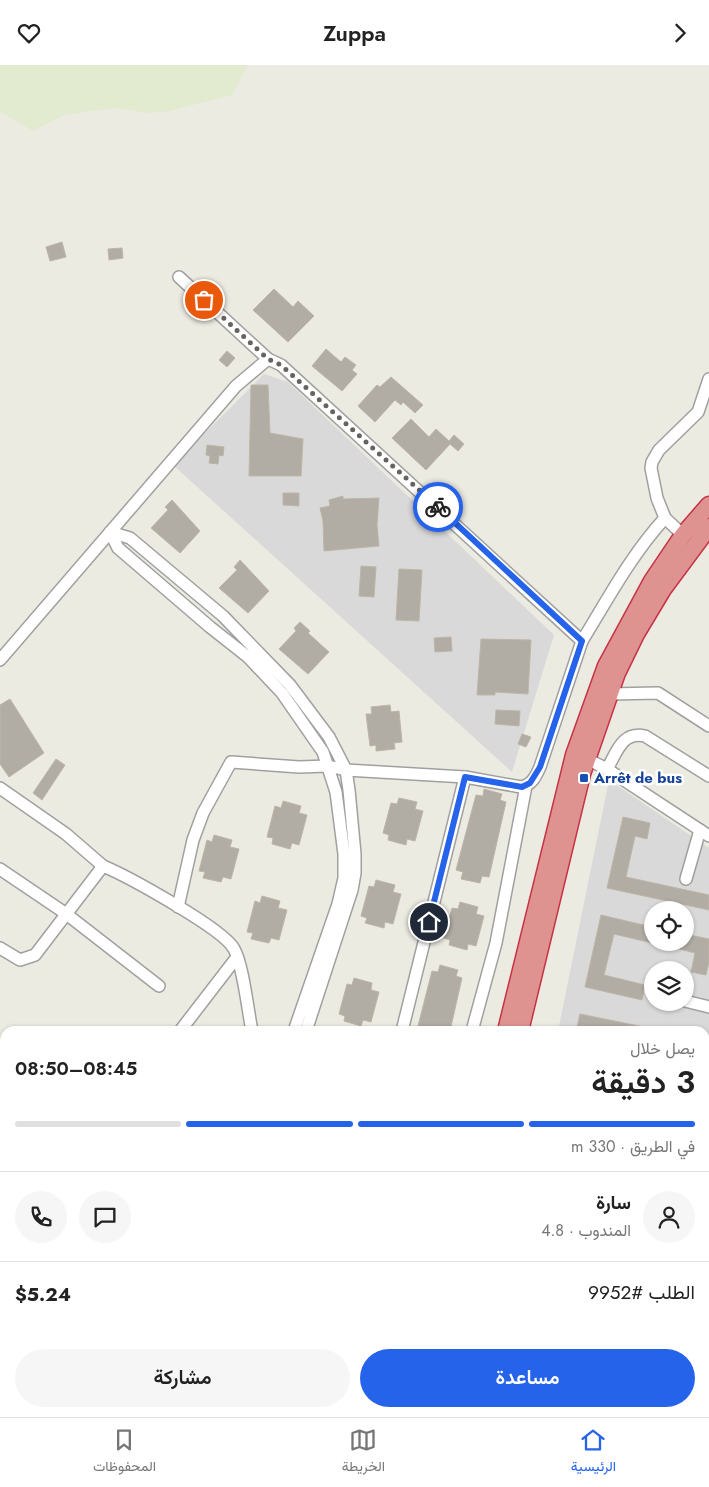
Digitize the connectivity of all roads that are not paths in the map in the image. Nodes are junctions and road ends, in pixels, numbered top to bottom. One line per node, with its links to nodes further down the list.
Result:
1 (179, 277): 2 (street)
2 (268, 359): 7 (street); 9 (street)
3 (709, 379): 5 (street)
4 (709, 505): 8 (highway)
5 (665, 518): 8 (street); 9 (street)
6 (709, 527): 11 (highway)
7 (110, 532): 10 (street); 14 (street); 16 (street)
8 (683, 535): 38 (highway)
9 (582, 641): 19 (street)
10 (0, 660)
11 (610, 694): 12 (street); 13 (highway)
12 (709, 726)
13 (587, 759): 15 (street); 39 (highway)
14 (328, 766): 16 (street); 25 (street); 34 (street)
15 (607, 769): 17 (street); 21 (street)
16 (346, 770): 18 (street); 35 (street)
17 (709, 776)
18 (465, 777): 19 (street); 36 (street)
19 (526, 786): 37 (street)
20 (0, 788): 22 (street)
21 (704, 833): 24 (street)
22 (103, 865): 25 (street); 26 (street)
23 (0, 869): 26 (street)
24 (686, 879)
25 (178, 907): 28 (street)
26 (66, 913): 27 (street); 29 (street)
27 (0, 947)
28 (237, 957): 32 (street); 33 (street)
29 (159, 986)
30 (694, 1003): 31 (street)
31 (709, 1007)
32 (184, 1026)
33 (251, 1026)
34 (296, 1026)
35 (308, 1026)
36 (403, 1026)
37 (473, 1026)
38 (507, 1026)
39 (521, 1026)

